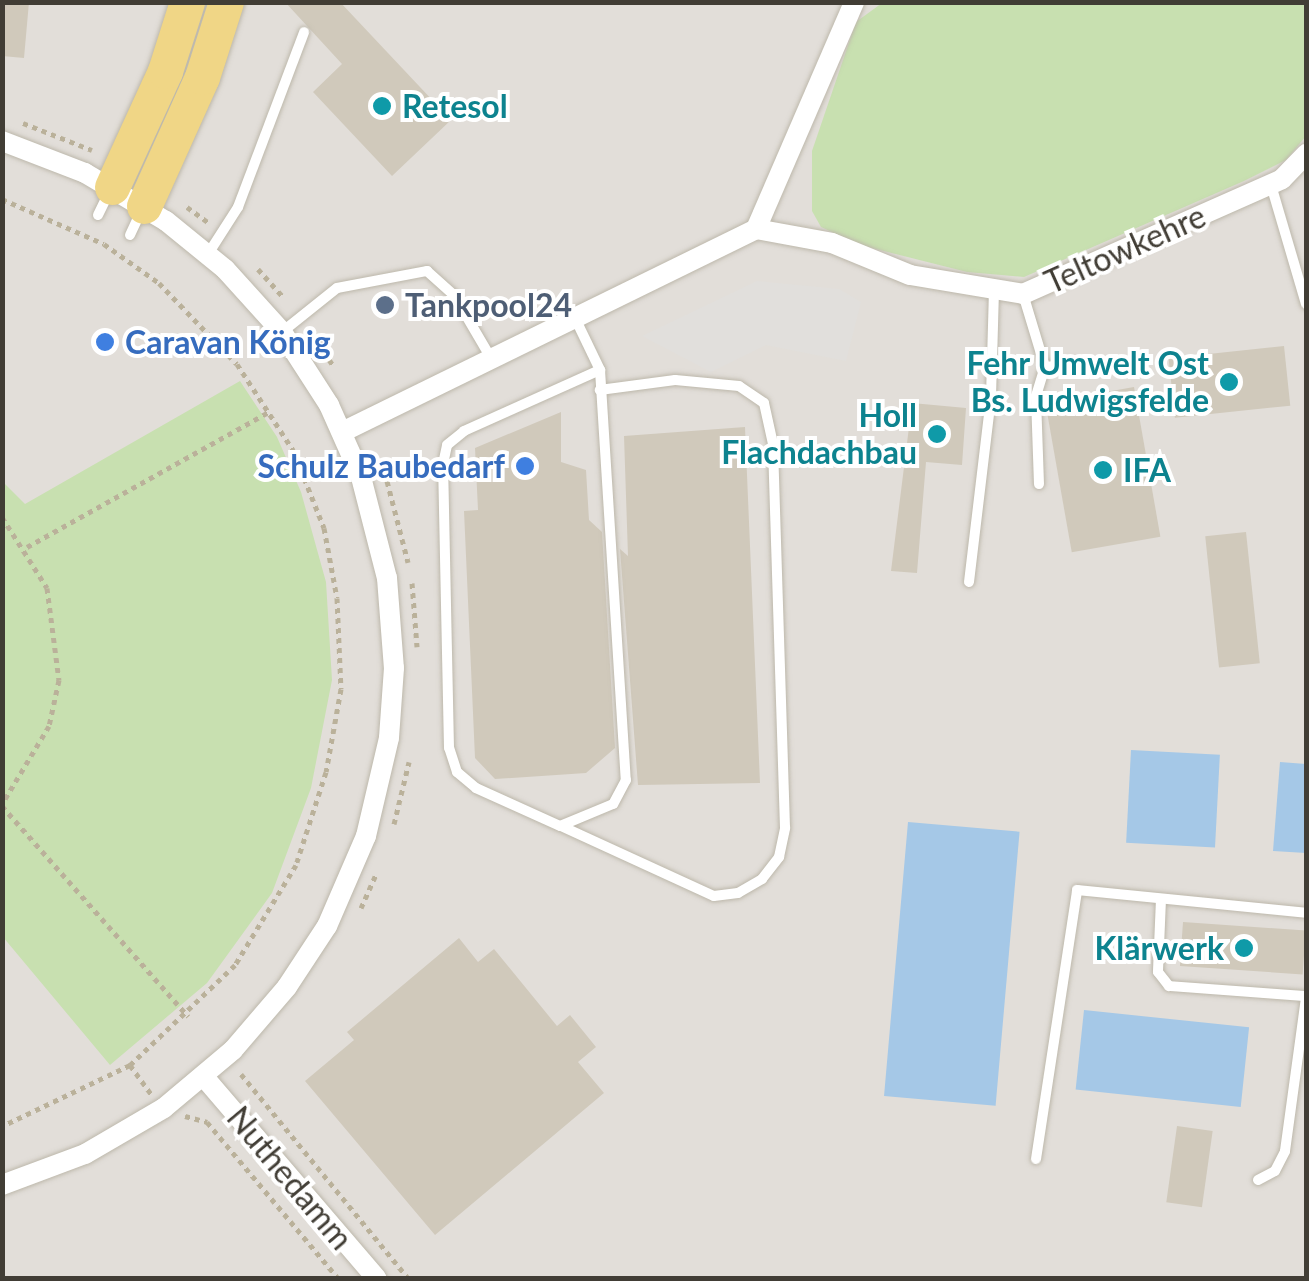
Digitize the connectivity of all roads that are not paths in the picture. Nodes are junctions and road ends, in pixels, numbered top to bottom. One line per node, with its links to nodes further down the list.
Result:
1 (187, 2): 8 (highway)
2 (226, 2): 9 (highway)
3 (854, 2): 10 (street)
4 (304, 32): 11 (lane)
5 (2, 141): 8 (street)
6 (1306, 154): 7 (street, Teltowkehre)
7 (1270, 184): 13 (street, Teltowkehre); 14 (lane)
8 (111, 189): 9 (street)
9 (142, 208): 11 (street)
10 (756, 229): 12 (street, Teltowkehre); 15 (street)
11 (208, 254): 16 (street)
12 (994, 290): 13 (street, Teltowkehre); 24 (lane)
13 (1023, 294): 19 (lane)
14 (1306, 304)
15 (575, 318): 17 (street); 20 (lane)
16 (282, 332): 17 (lane); 22 (street)
17 (492, 359): 22 (street)
18 (1074, 364): 19 (lane)
19 (1046, 367): 23 (lane)
20 (600, 370): 21 (lane); 25 (lane)
21 (600, 390): 25 (lane); 25 (lane)
22 (342, 432): 29 (street)
23 (1040, 484)
24 (969, 582)
25 (560, 826)
26 (1161, 899): 27 (lane); 28 (lane); 30 (lane)
27 (1306, 914)
28 (1306, 997): 31 (lane)
29 (204, 1077): 32 (street); 33 (street, Nuthedamm)
30 (1036, 1159)
31 (1258, 1180)
32 (2, 1185)
33 (376, 1278)

